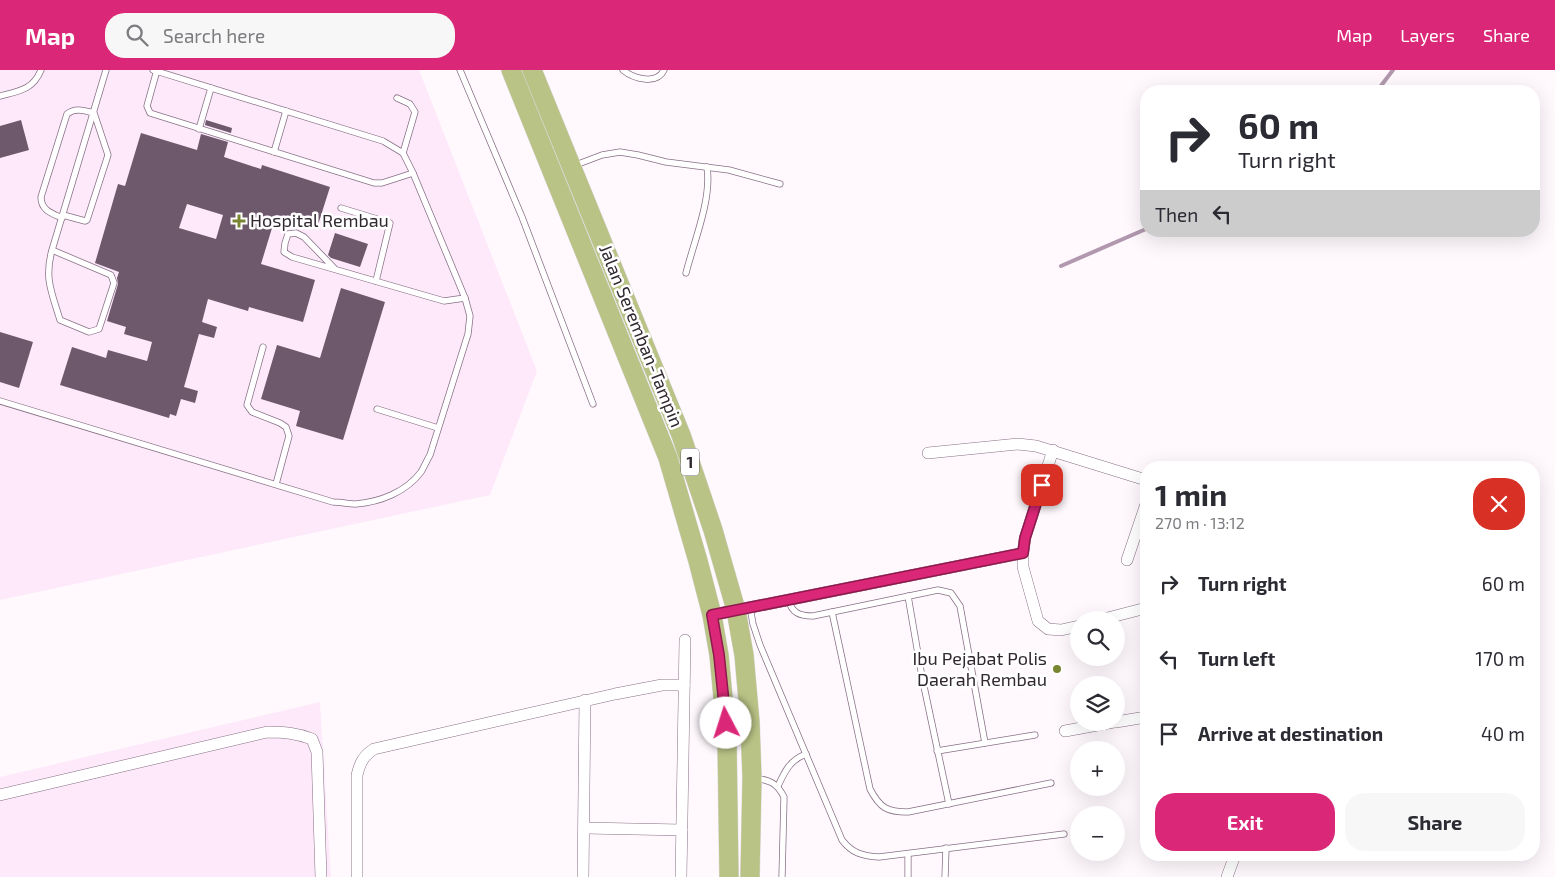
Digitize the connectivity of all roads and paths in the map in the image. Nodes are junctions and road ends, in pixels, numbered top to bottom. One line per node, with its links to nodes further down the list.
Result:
1 (41, 70): 10 (lane)
2 (106, 70): 13 (lane)
3 (156, 70): 9 (lane); 14 (lane)
4 (460, 70): 30 (lane)
5 (510, 70): 46 (highway, Jalan Seremban-Tampin / 1)
6 (532, 70): 17 (highway, Jalan Seremban-Tampin / 1)
7 (623, 70): 8 (lane)
8 (664, 70)
9 (211, 88): 12 (lane); 14 (lane)
10 (0, 96)
11 (397, 98): 16 (lane)
12 (286, 111): 15 (lane); 16 (lane)
13 (94, 113): 22 (lane); 22 (lane); 22 (lane)
14 (200, 129): 15 (lane)
15 (274, 152): 19 (lane)
16 (403, 153): 19 (lane)
17 (572, 167): 18 (lane); 42 (highway, Jalan Seremban-Tampin / 1)
18 (707, 167): 20 (lane); 25 (lane)
19 (413, 173): 27 (lane)
20 (780, 184)
21 (340, 208): 26 (lane)
22 (62, 216): 23 (lane)
23 (52, 250): 23 (lane)
24 (334, 268): 24 (lane); 26 (lane)
25 (686, 272)
26 (376, 281): 27 (lane)
27 (465, 298): 32 (lane)
28 (263, 347): 36 (lane)
29 (0, 401): 36 (lane)
30 (593, 404)
31 (377, 409): 32 (lane)
32 (438, 428): 36 (lane)
33 (1053, 450): 34 (street); 35 (street); 38 (street)
34 (928, 453)
35 (1140, 478)
36 (276, 484)
37 (1140, 522): 39 (street)
38 (1023, 553): 41 (street); 47 (street)
39 (1127, 560)
40 (908, 596): 44 (lane); 56 (lane); 57 (lane)
41 (788, 599): 42 (street); 44 (lane)
42 (743, 609): 46 (street); 58 (lane); 59 (highway, Jalan Seremban-Tampin / 1)
43 (1140, 610): 45 (street)
44 (832, 612): 63 (lane)
45 (1125, 613)
46 (712, 615): 74 (highway, Jalan Seremban-Tampin / 1)
47 (1070, 628)
48 (684, 640): 49 (street)
49 (684, 685): 50 (street); 65 (street)
50 (585, 700): 64 (street); 71 (street)
51 (1140, 718): 52 (street)
52 (1125, 720)
53 (1070, 731): 54 (street)
54 (1065, 732)
55 (1036, 735): 56 (lane)
56 (985, 743): 57 (lane)
57 (937, 751): 63 (lane)
58 (806, 754): 61 (lane); 68 (lane)
59 (752, 778): 61 (lane); 75 (highway, Jalan Seremban-Tampin / 1)
60 (1051, 783): 63 (lane)
61 (778, 786): 76 (lane)
62 (0, 795): 70 (street)
63 (949, 804)
64 (585, 828): 65 (street); 72 (street)
65 (682, 830): 73 (street)
66 (1064, 834): 67 (lane)
67 (946, 848): 68 (lane); 78 (lane)
68 (908, 854): 77 (lane)
69 (1233, 861): 79 (street)
70 (321, 877)
71 (357, 877)
72 (583, 877)
73 (682, 877)
74 (729, 877)
75 (750, 877)
76 (782, 877)
77 (908, 877)
78 (945, 877)
79 (1227, 877)

